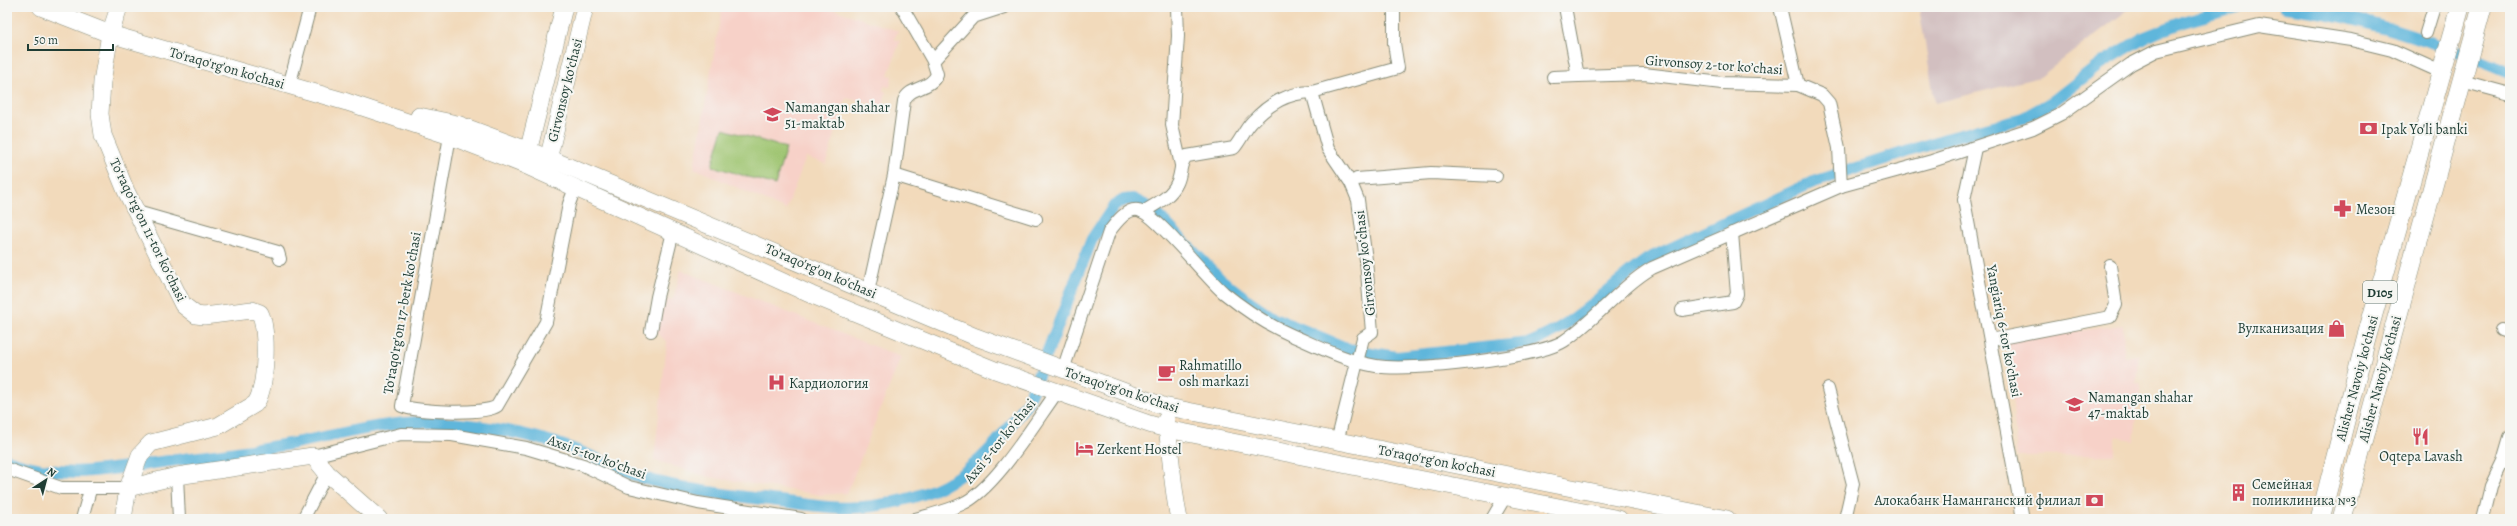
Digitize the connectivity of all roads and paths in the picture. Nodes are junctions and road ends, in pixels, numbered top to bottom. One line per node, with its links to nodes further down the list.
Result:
1 (41, 7): 16 (main road, To'raqo'rg'on ko'chasi)
2 (119, 7): 16 (main road, Toʻraqoʻrgʻon 11-tor koʻchasi)
3 (310, 7): 23 (street)
4 (564, 7): 29 (main road, Girvonsoy koʻchasi)
5 (585, 7): 31 (main road, Girvonsoy koʻchasi)
6 (902, 7): 17 (street)
7 (1004, 7): 17 (street)
8 (1177, 7): 30 (street)
9 (1394, 7): 24 (street)
10 (1565, 7): 19 (street)
11 (1780, 7): 22 (street)
12 (2434, 7): 15 (street)
13 (2460, 7): 18 (main road, Alisher Navoiy ko'chasi / D105)
14 (2482, 7): 21 (main road, Alisher Navoiy koʻchasi / D105)
15 (2426, 33)
16 (110, 34): 23 (main road, To'raqo'rg'on ko'chasi); 37 (main road, Toʻraqoʻrgʻon 11-tor koʻchasi)
17 (933, 61): 32 (street)
18 (2443, 69): 28 (street); 76 (main road, Alisher Navoiy ko'chasi / D105)
19 (1578, 76): 20 (street, Girvonsoy 2-tor koʼchasi); 22 (street, Girvonsoy 2-tor koʼchasi)
20 (1553, 77)
21 (2463, 78): 25 (street); 77 (main road, Alisher Navoiy koʻchasi / D105)
22 (1798, 85): 35 (street, Girvonsoy 2-tor koʼchasi)
23 (289, 86): 26 (main road, To'raqo'rg'on ko'chasi)
24 (1312, 92): 30 (street); 34 (street, Girvonsoy koʻchasi)
25 (2510, 94)
26 (347, 102): 27 (main road, To'raqo'rg'on ko'chasi); 29 (main road, To'raqo'rg'on ko'chasi)
27 (450, 136): 29 (main road, To'raqo'rg'on ko'chasi); 36 (street, To'raqo'rg'on 17-berk koʼchasi)
28 (1975, 148): 35 (street); 47 (street, Yangiаriq 6-tor koʼchasi)
29 (526, 158): 31 (main road)
30 (1181, 164): 38 (street)
31 (546, 166): 36 (main road, To'raqo'rg'on ko'chasi); 44 (main road, To'raqo'rg'on ko'chasi)
32 (894, 175): 39 (street); 44 (street)
33 (1496, 176): 34 (street)
34 (1351, 183): 48 (street, Girvonsoy koʻchasi)
35 (1840, 183): 41 (street)
36 (575, 188): 40 (main road, To'raqo'rg'on ko'chasi)
37 (137, 212): 42 (street); 60 (main road, Toʻraqoʻrgʻon 11-tor koʻchasi)
38 (1143, 212): 48 (street); 49 (street)
39 (1036, 219)
40 (673, 232): 46 (street); 51 (main road, To'raqo'rg'on ko'chasi)
41 (1732, 233): 45 (street); 48 (street)
42 (280, 259)
43 (2110, 266): 47 (street)
44 (868, 292): 49 (main road, To'raqo'rg'on ko'chasi)
45 (1682, 310)
46 (651, 331)
47 (1991, 340): 75 (street, Yangiаriq 6-tor koʼchasi)
48 (1359, 356): 55 (street)
49 (1063, 370): 52 (main road, To'raqo'rg'on ko'chasi)
50 (1828, 389): 74 (street)
51 (1057, 392): 53 (main road, To'raqo'rg'on ko'chasi); 69 (street, Аxsi 5-tor koʼchasi)
52 (1163, 406): 53 (main road); 55 (main road, To'raqo'rg'on ko'chasi)
53 (1167, 430): 62 (main road, To'raqo'rg'on ko'chasi); 70 (main road)
54 (2510, 437): 78 (street)
55 (1337, 442): 73 (main road, To'raqo'rg'on ko'chasi)
56 (313, 456): 58 (main road); 59 (main road); 68 (street, Аxsi 5-tor koʼchasi)
57 (7, 469): 61 (street)
58 (327, 473): 66 (street); 67 (main road)
59 (177, 476): 60 (main road); 65 (street)
60 (129, 484): 61 (street); 64 (main road, Toʻraqoʻrgʻon 11-tor koʻchasi)
61 (90, 490): 63 (street)
62 (1505, 497): 71 (street); 72 (main road, To'raqo'rg'on ko'chasi)
63 (82, 519)
64 (123, 519)
65 (179, 519)
66 (303, 519)
67 (379, 519)
68 (800, 519)
69 (915, 519)
70 (1179, 519)
71 (1492, 519)
72 (1619, 519)
73 (1726, 519)
74 (1845, 519)
75 (2023, 519)
76 (2320, 519)
77 (2342, 519)
78 (2483, 519)

